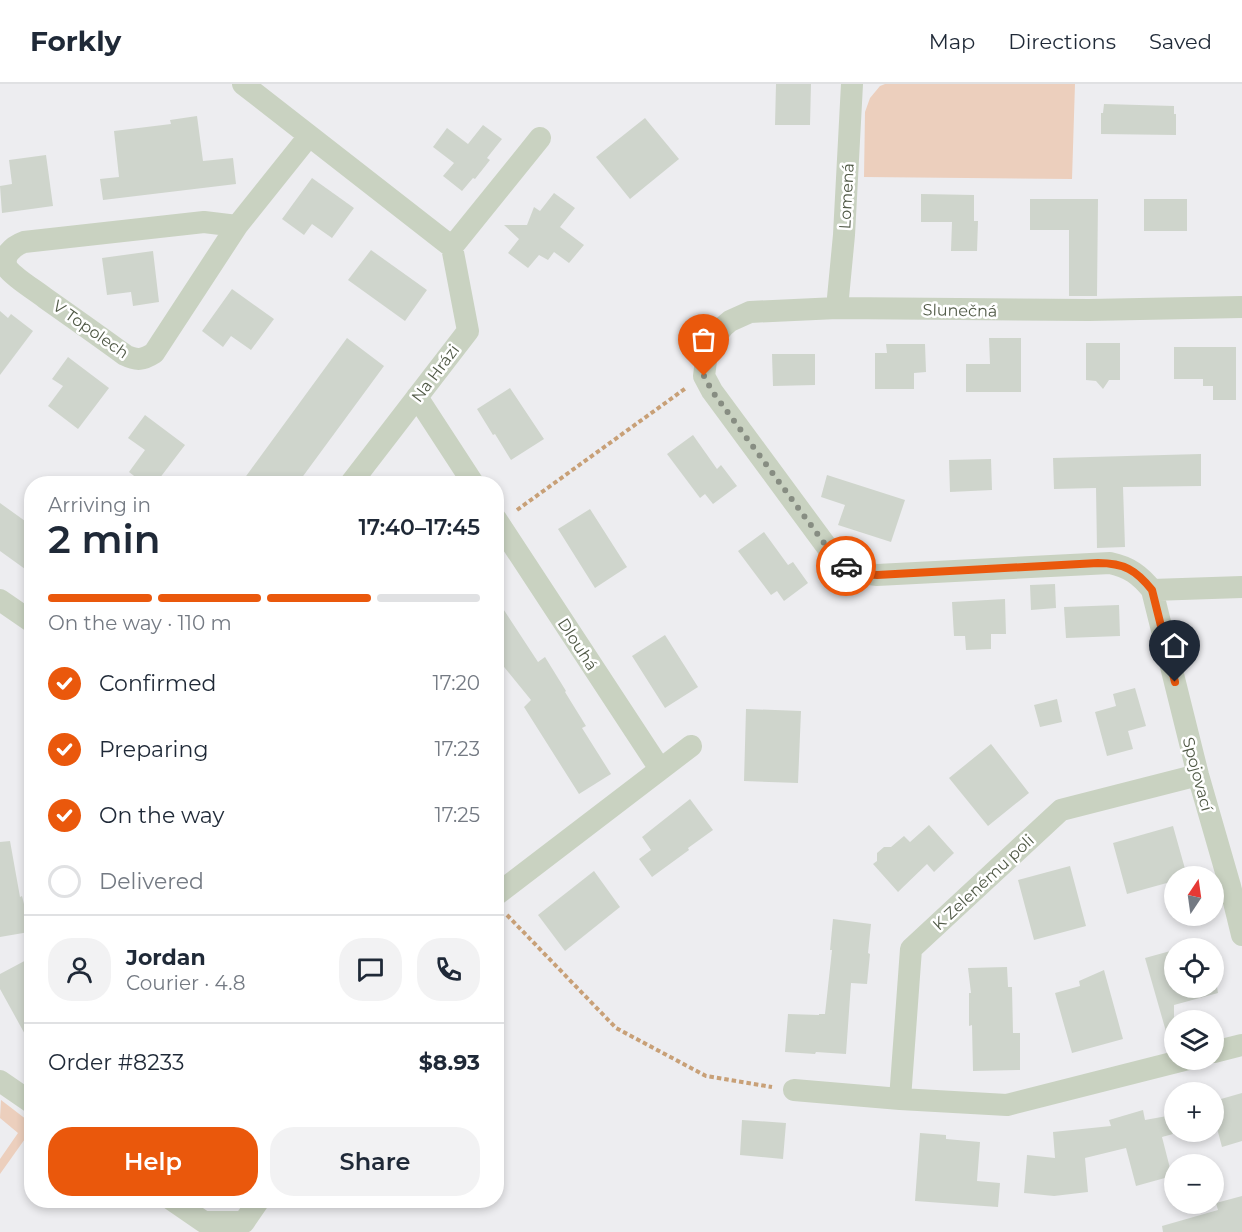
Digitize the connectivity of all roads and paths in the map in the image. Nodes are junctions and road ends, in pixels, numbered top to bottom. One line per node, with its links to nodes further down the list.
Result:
1 (243, 84): 3 (street)
2 (852, 84): 9 (street, Lomená)
3 (309, 136): 5 (street, V Topolech); 6 (street)
4 (540, 138): 6 (street)
5 (237, 226): 7 (street, V Topolech); 7 (street, V Topolech)
6 (452, 247): 11 (street, Na Hrázi)
7 (3, 255)
8 (1242, 307): 9 (street, Slunečná)
9 (837, 308): 10 (street, Slunečná)
10 (704, 370): 14 (path); 17 (street)
11 (417, 397): 12 (street, Na Hrázi); 13 (street)
12 (356, 476)
13 (468, 476)
14 (504, 517)
15 (504, 530): 21 (street, Dlouhá)
16 (1242, 586): 17 (street)
17 (1152, 590): 22 (street, Spojovací)
18 (0, 600): 19 (street)
19 (24, 616)
20 (691, 746): 21 (street)
21 (660, 769): 24 (street)
22 (1198, 775): 23 (street, Spojovací); 33 (street, K Zelenému poli)
23 (1236, 885): 26 (street, Spojovací)
24 (504, 901)
25 (504, 908): 31 (path)
26 (1242, 935)
27 (1242, 1045): 28 (street)
28 (1224, 1050)
29 (1164, 1065): 33 (street)
30 (0, 1081): 32 (street)
31 (794, 1090): 33 (street)
32 (24, 1098)
33 (900, 1099)
34 (184, 1208): 35 (street)
35 (254, 1208)

